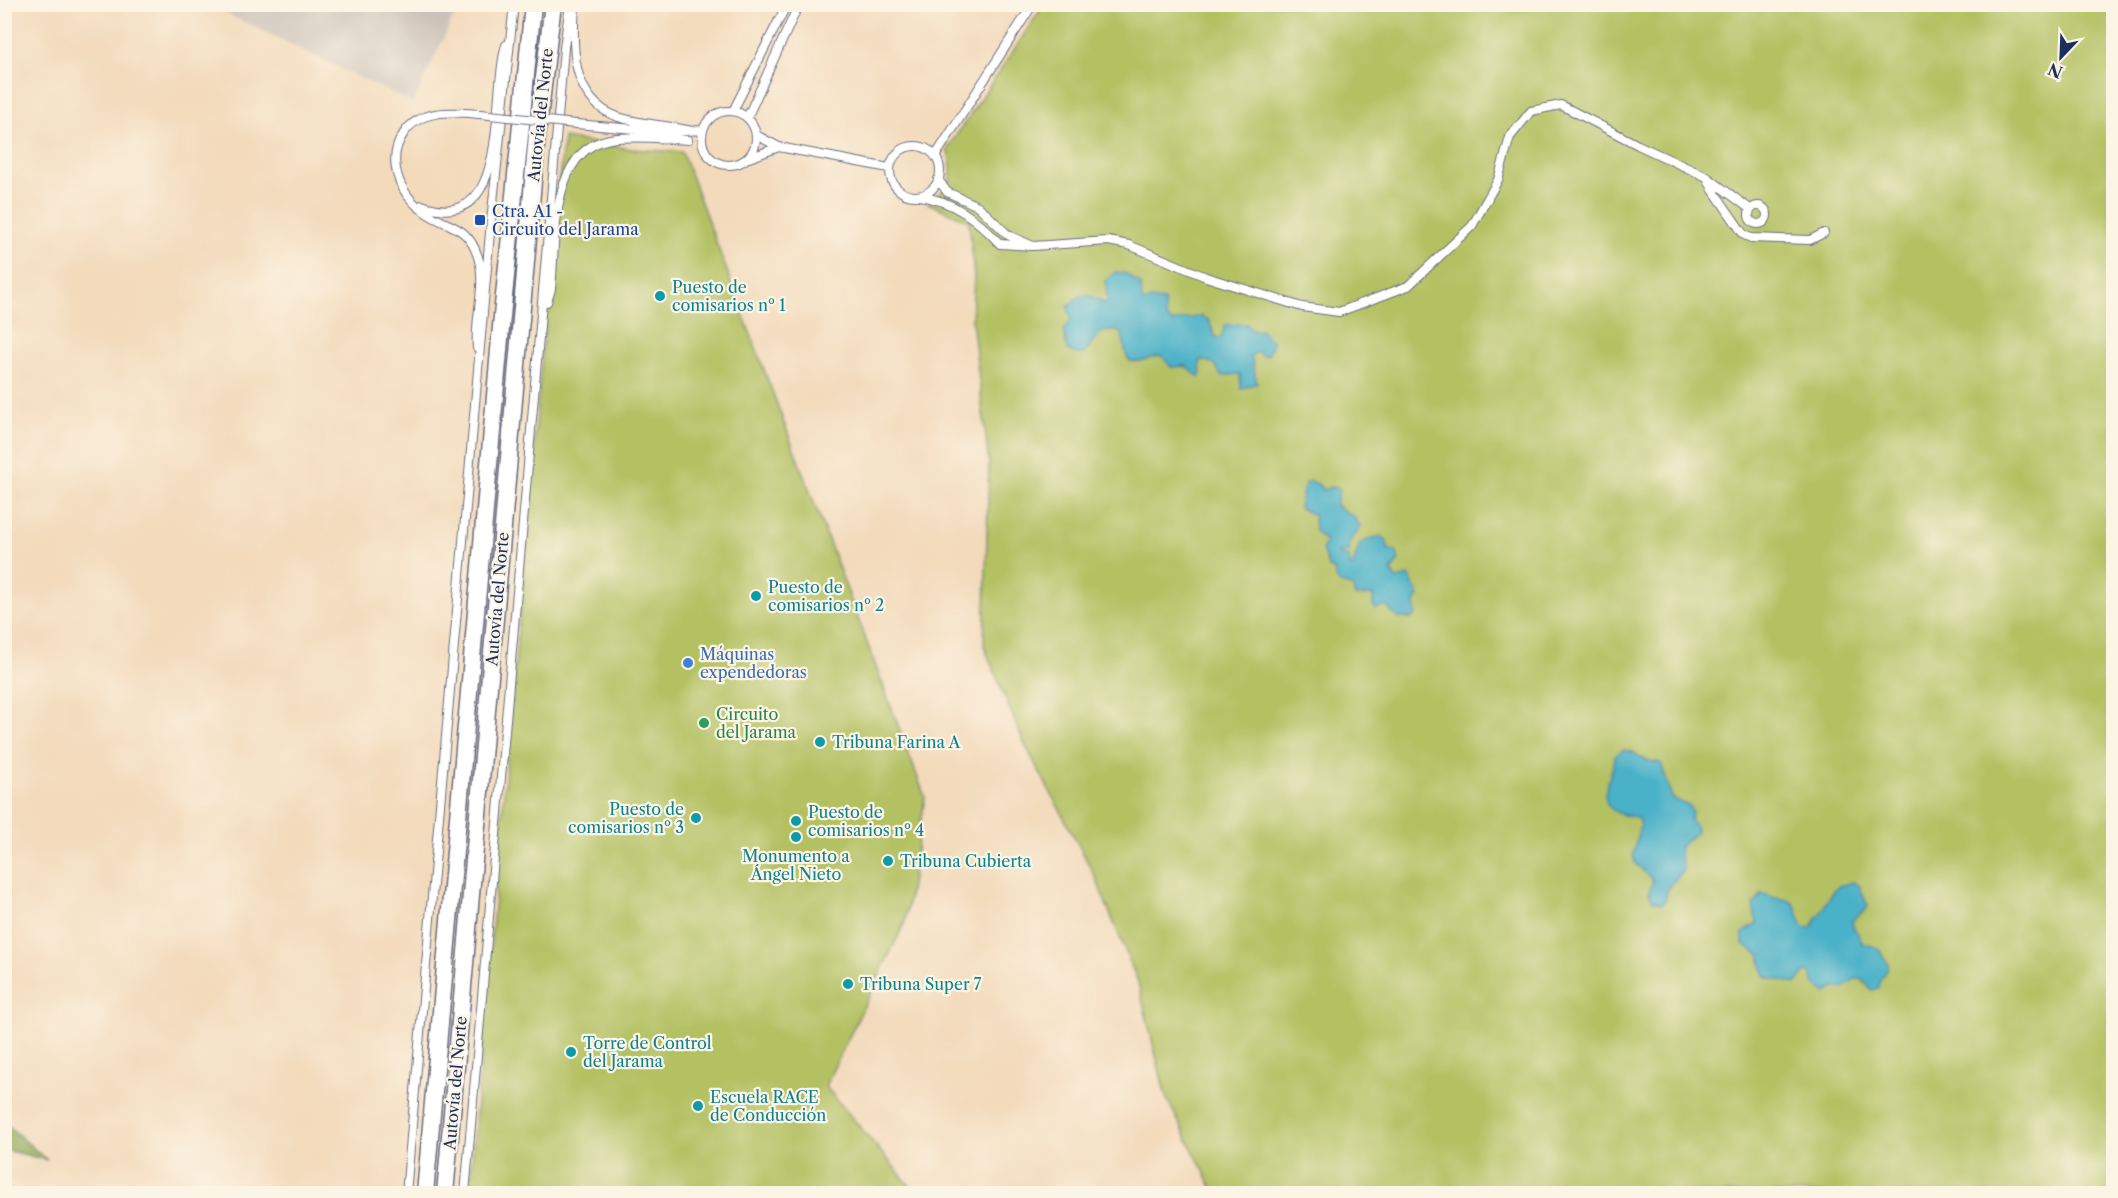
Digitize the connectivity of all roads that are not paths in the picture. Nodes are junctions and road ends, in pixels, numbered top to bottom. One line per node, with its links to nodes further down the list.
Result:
1 (514, 4): 9 (street)
2 (533, 4): 36 (highway, Autovía del Norte)
3 (553, 4): 37 (highway, Autovía del Norte)
4 (570, 4): 33 (street)
5 (575, 4): 12 (street)
6 (787, 4): 10 (street)
7 (799, 4): 11 (street)
8 (1033, 4): 19 (street)
9 (511, 28): 25 (street); 34 (street)
10 (733, 111): 11 (street); 13 (street)
11 (747, 118): 15 (street)
12 (687, 130): 13 (street); 14 (street)
13 (703, 130): 17 (street)
14 (669, 132): 16 (street); 25 (street, bridge)
15 (756, 135): 18 (street); 20 (street)
16 (688, 140): 17 (street); 33 (street)
17 (703, 147): 20 (street)
18 (779, 147): 20 (street); 21 (street)
19 (936, 155): 21 (street); 23 (street)
20 (746, 160)
21 (890, 168): 24 (street)
22 (1707, 177): 26 (street); 30 (street); 32 (street)
23 (938, 179): 24 (street); 29 (street)
24 (920, 196): 31 (street)
25 (416, 203): 34 (street)
26 (1750, 209): 27 (street); 27 (street)
27 (1755, 224): 30 (street)
28 (1824, 233): 30 (street)
29 (1008, 235): 31 (street); 32 (street)
30 (1751, 238)
31 (997, 241): 32 (street)
32 (1033, 246)
33 (542, 317): 38 (street)
34 (479, 373): 35 (street)
35 (406, 1194)
36 (425, 1194)
37 (445, 1194)
38 (465, 1194)

